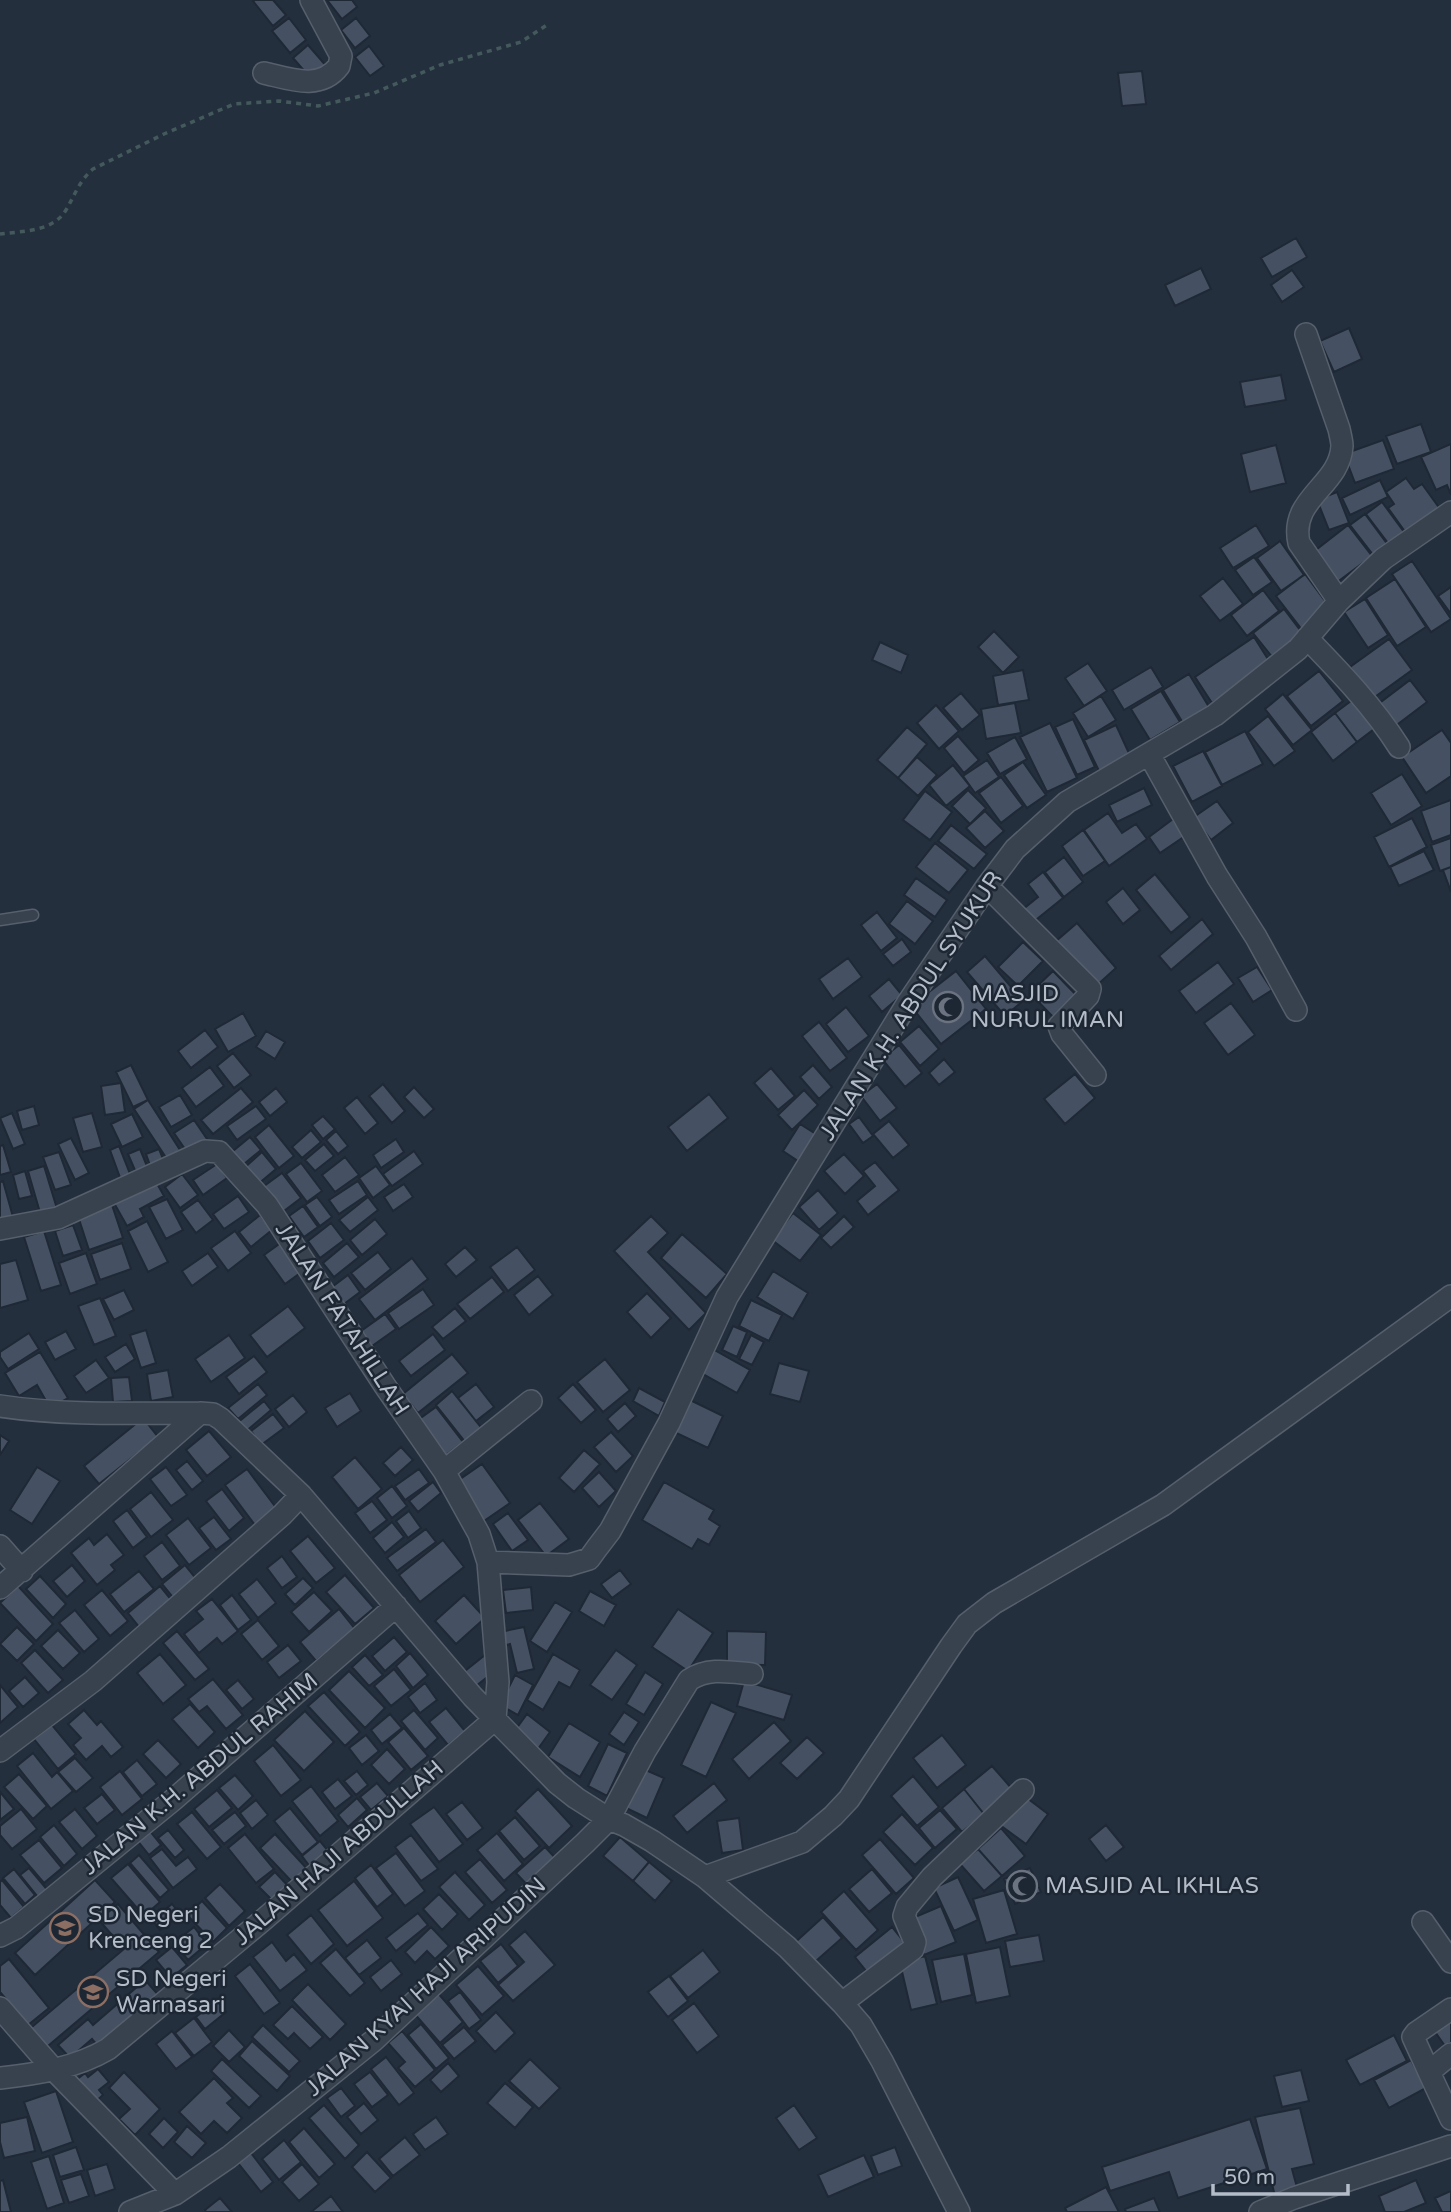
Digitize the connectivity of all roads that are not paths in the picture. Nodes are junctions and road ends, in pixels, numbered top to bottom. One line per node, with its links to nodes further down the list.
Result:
1 (311, 0): 2 (street)
2 (264, 74)
3 (1306, 334): 5 (street)
4 (1451, 512): 5 (street, JALAN K.H. ABDUL SYUKUR)
5 (1339, 601): 6 (street, JALAN K.H. ABDUL SYUKUR)
6 (1307, 638): 7 (street); 8 (street, JALAN K.H. ABDUL SYUKUR)
7 (1399, 747)
8 (1149, 754): 9 (street, JALAN K.H. ABDUL SYUKUR); 12 (street)
9 (986, 886): 13 (street); 22 (street, JALAN K.H. ABDUL SYUKUR)
10 (33, 915): 11 (lane)
11 (0, 920)
12 (1296, 1010)
13 (1095, 1075)
14 (0, 1228): 19 (street, JALAN FATAHILLAH)
15 (1451, 1296): 31 (street)
16 (531, 1401): 19 (street)
17 (0, 1406): 18 (street)
18 (200, 1413): 20 (street); 23 (street)
19 (444, 1471): 22 (street, JALAN FATAHILLAH)
20 (301, 1495): 25 (street); 28 (street)
21 (0, 1546): 23 (street)
22 (488, 1562): 27 (street, JALAN FATAHILLAH)
23 (22, 1571): 24 (street)
24 (0, 1588)
25 (396, 1606): 27 (street); 33 (street, JALAN K.H. ABDUL RAHIM)
26 (752, 1674): 30 (street, JALAN KYAI HAJI ARIPUDIN)
27 (495, 1719): 30 (street); 39 (street, JALAN HAJI ABDULLAH)
28 (0, 1751)
29 (1023, 1790): 35 (street)
30 (610, 1819): 31 (street); 44 (street, JALAN KYAI HAJI ARIPUDIN)
31 (705, 1877): 35 (street)
32 (1423, 1922): 34 (street)
33 (0, 1936)
34 (1451, 1962)
35 (842, 2003): 47 (street)
36 (0, 2008): 39 (street)
37 (1451, 2010): 40 (street)
38 (1451, 2054): 40 (street)
39 (54, 2070): 41 (street, JALAN HAJI ABDULLAH); 44 (street)
40 (1429, 2072): 42 (street)
41 (0, 2078)
42 (1451, 2119)
43 (1451, 2146): 45 (street)
44 (176, 2194): 46 (street, JALAN KYAI HAJI ARIPUDIN)
45 (1295, 2205): 48 (street)
46 (131, 2212)
47 (959, 2212)
48 (1260, 2212)

